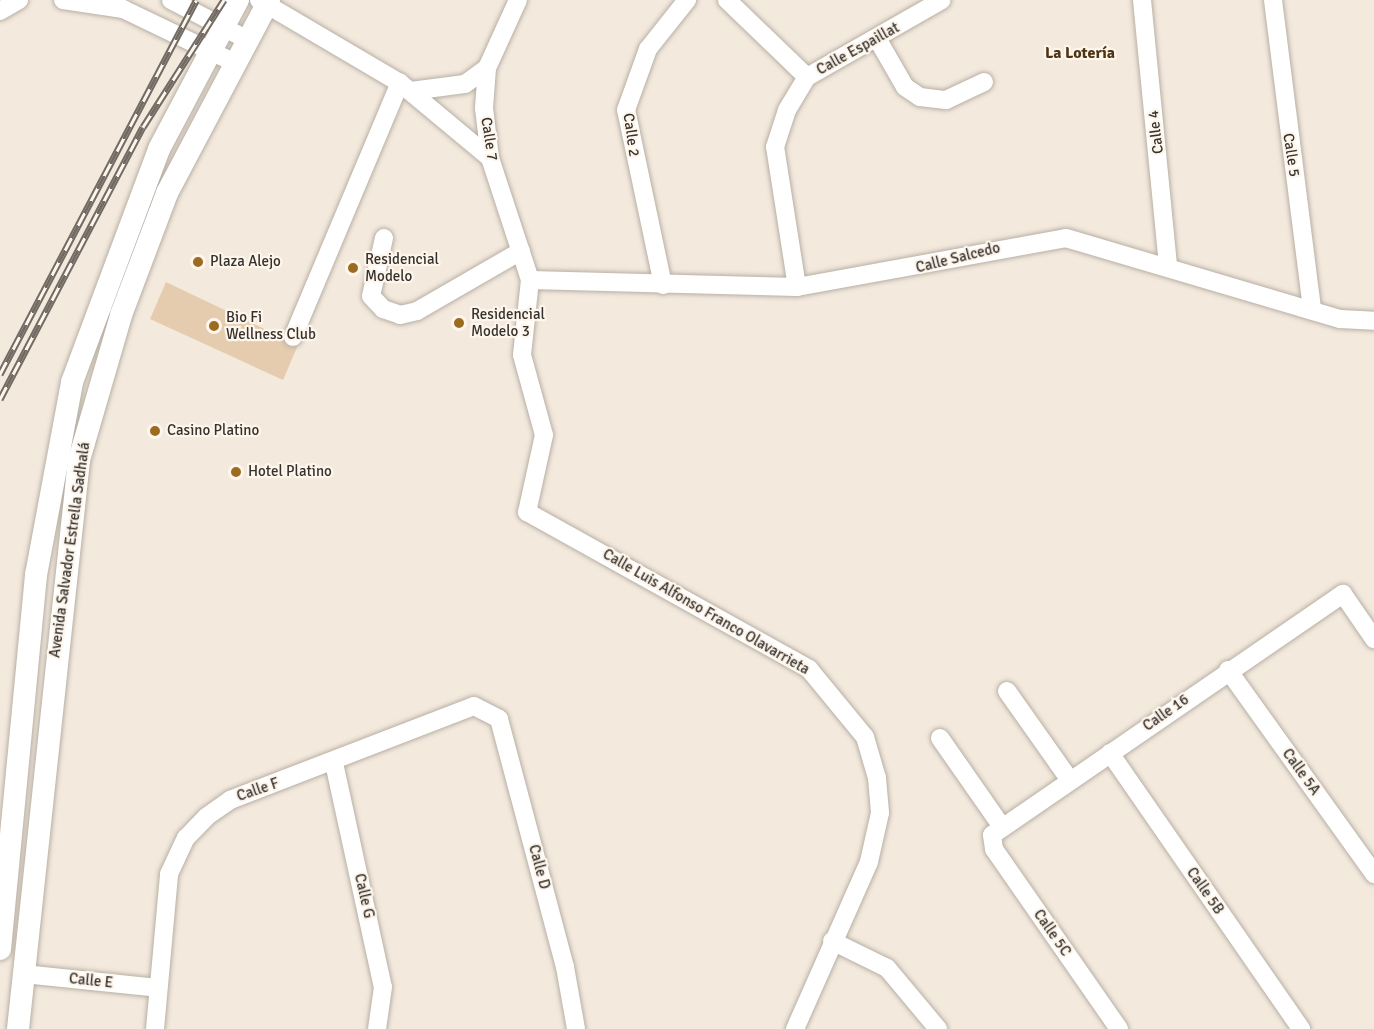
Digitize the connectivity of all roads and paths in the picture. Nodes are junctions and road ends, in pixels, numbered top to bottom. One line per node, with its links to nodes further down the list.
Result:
1 (19, 0): 12 (street)
2 (63, 0): 16 (street)
3 (171, 0): 13 (street)
4 (238, 0): 13 (main road, Avenida Salvador Estrella Sadhalá)
5 (518, 0): 18 (street, Calle 7)
6 (687, 0): 27 (street, Calle 2)
7 (727, 0): 19 (street)
8 (942, 0): 15 (street, Calle Espaillat)
9 (1142, 0): 25 (street, Calle 4)
10 (1273, 0): 29 (street, Calle 5)
11 (265, 2): 14 (main road, Avenida Salvador Estrella Sadhalá); 21 (street)
12 (0, 11)
13 (222, 27): 14 (street); 16 (main road, Avenida Salvador Estrella Sadhalá)
14 (246, 39): 17 (main road, Avenida Salvador Estrella Sadhalá)
15 (878, 40): 19 (street, Calle Espaillat); 20 (street)
16 (209, 50): 17 (street); 41 (main road, Avenida Salvador Estrella Sadhalá)
17 (233, 62): 45 (main road, Avenida Salvador Estrella Sadhalá)
18 (487, 68): 21 (street); 22 (street, Calle 7)
19 (807, 77): 28 (street, Calle Espaillat)
20 (984, 82)
21 (406, 87): 22 (street); 31 (street)
22 (490, 158): 24 (street, Calle 7)
23 (384, 238): 24 (street)
24 (521, 251): 26 (street, Calle 7)
25 (1168, 264): 28 (street, Calle Salcedo); 29 (street, Calle Salcedo)
26 (530, 280): 27 (street, Calle Salcedo); 43 (street, Calle Luis Alfonso Franco Olavarrieta)
27 (663, 285): 28 (street, Calle Salcedo)
28 (797, 287)
29 (1312, 309): 30 (street, Calle Salcedo)
30 (1374, 321)
31 (293, 337)
32 (1374, 639): 33 (street, Calle 16)
33 (1228, 670): 37 (street, Calle 16); 42 (street, Calle 5A)
34 (1007, 691): 39 (street)
35 (490, 710): 38 (street, Calle F); 50 (street, Calle D)
36 (940, 738): 40 (street, Calle 5C)
37 (1110, 753): 39 (street, Calle 16); 54 (street, Calle 5B)
38 (334, 763): 46 (street, Calle F); 49 (street, Calle G)
39 (1069, 779): 40 (street, Calle 16)
40 (996, 829): 53 (street, Calle 5C)
41 (5, 835): 44 (main road, Avenida Salvador Estrella Sadhalá)
42 (1374, 874)
43 (832, 942): 51 (street, Calle Luis Alfonso Franco Olavarrieta); 52 (street)
44 (0, 949)
45 (23, 974): 46 (street, Calle E); 47 (main road, Avenida Salvador Estrella Sadhalá)
46 (158, 988): 48 (street, Calle F)
47 (18, 1029)
48 (155, 1029)
49 (377, 1029)
50 (576, 1029)
51 (795, 1029)
52 (938, 1029)
53 (1119, 1029)
54 (1301, 1029)

